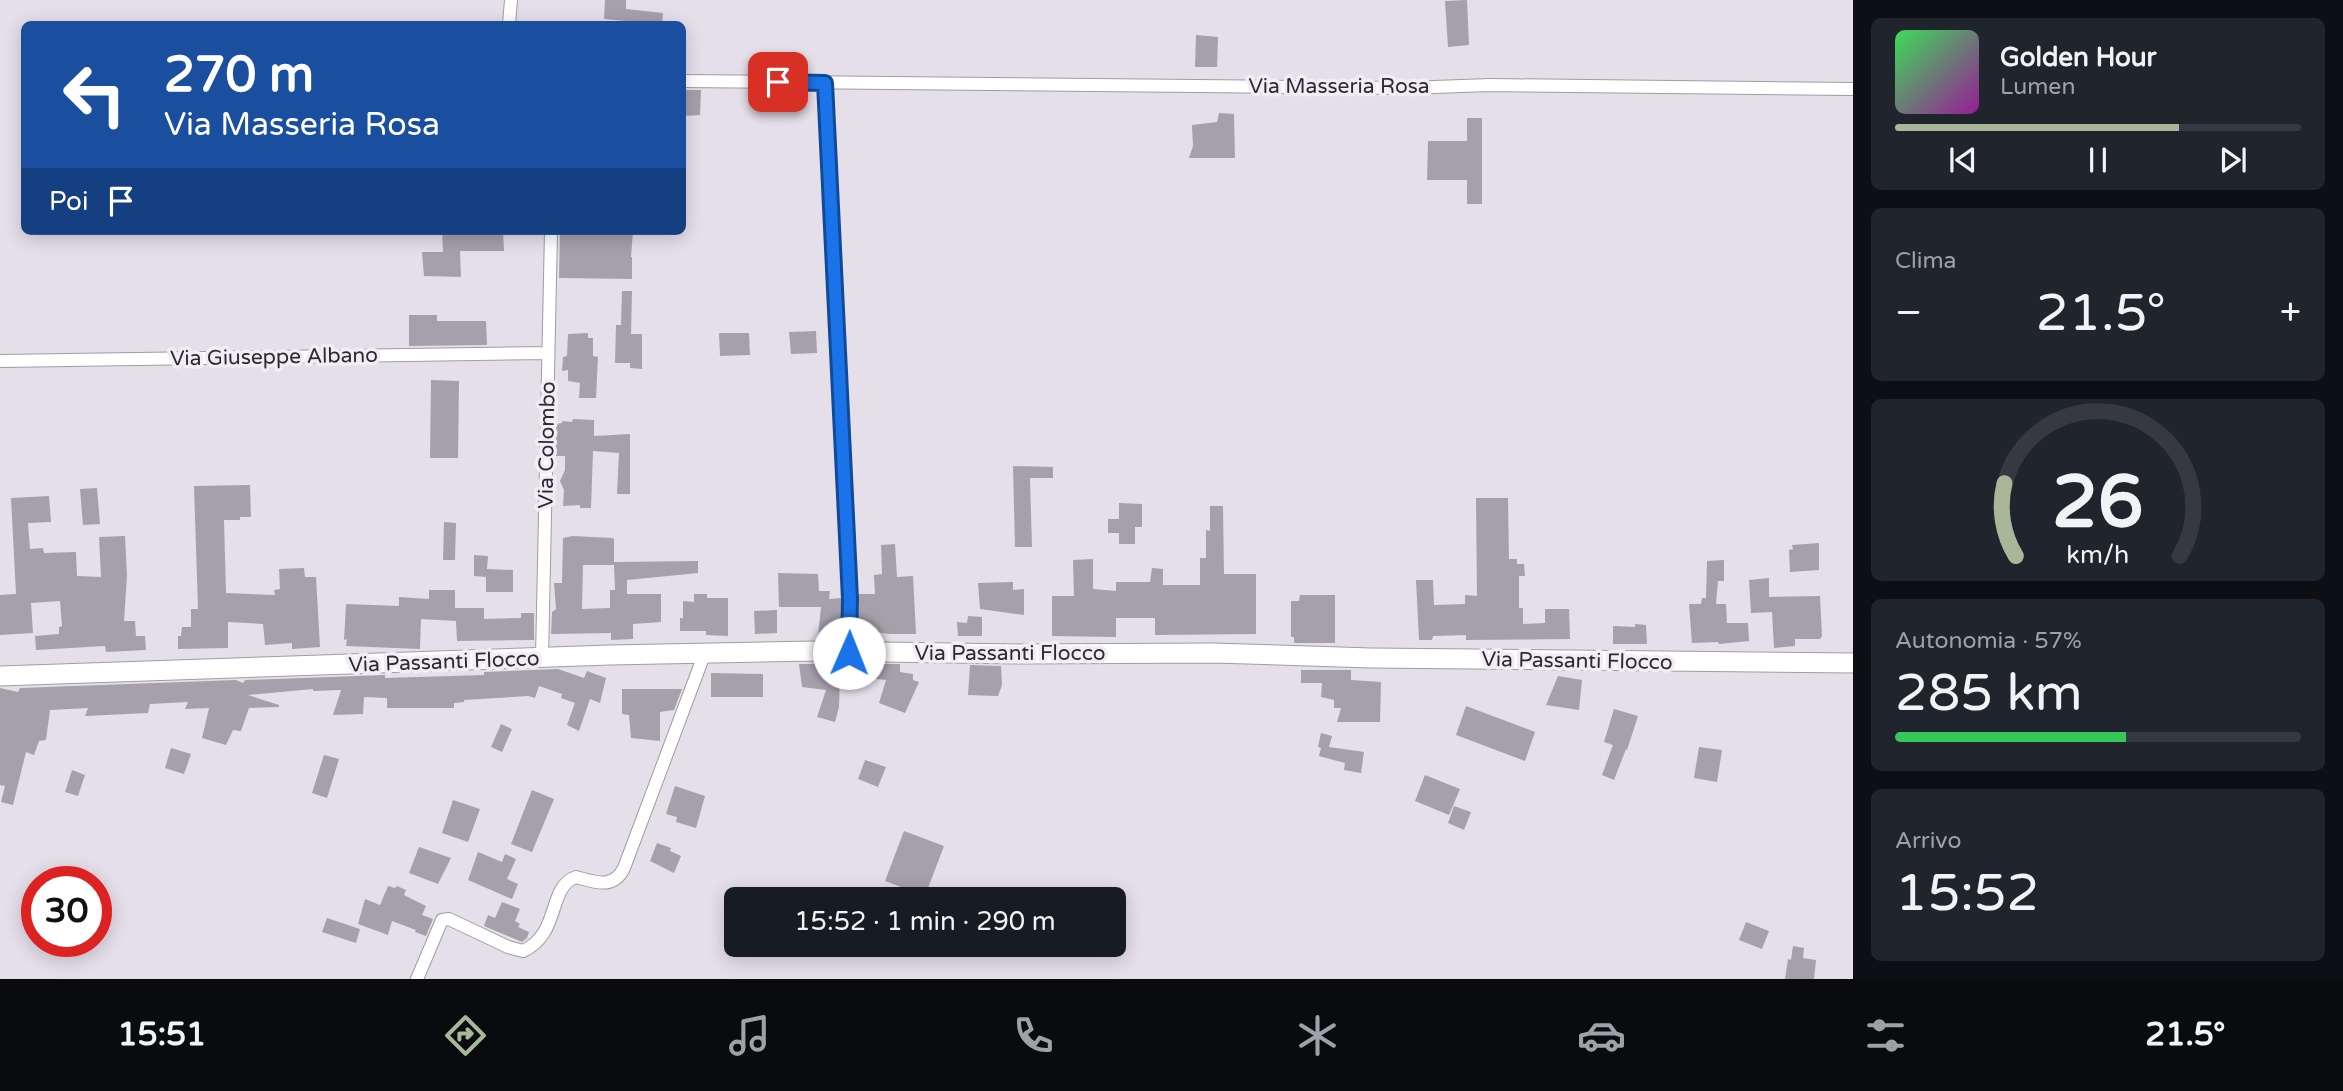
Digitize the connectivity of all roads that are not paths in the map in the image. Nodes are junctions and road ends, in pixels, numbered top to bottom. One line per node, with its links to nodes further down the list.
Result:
1 (511, 0): 2 (street)
2 (509, 21)
3 (686, 81): 4 (street, Via Masseria Rosa)
4 (825, 83): 5 (street, Via Masseria Rosa); 9 (street)
5 (1853, 89)
6 (551, 235): 7 (street, Via Colombo)
7 (548, 353): 8 (street, Via Giuseppe Albano); 11 (street, Via Colombo)
8 (0, 361)
9 (849, 653): 10 (main road, Via Passanti Flocco); 12 (main road, Via Passanti Flocco)
10 (704, 655): 11 (main road, Via Passanti Flocco); 14 (street)
11 (542, 658): 13 (main road, Via Passanti Flocco)
12 (1853, 663)
13 (0, 676)
14 (417, 979)

